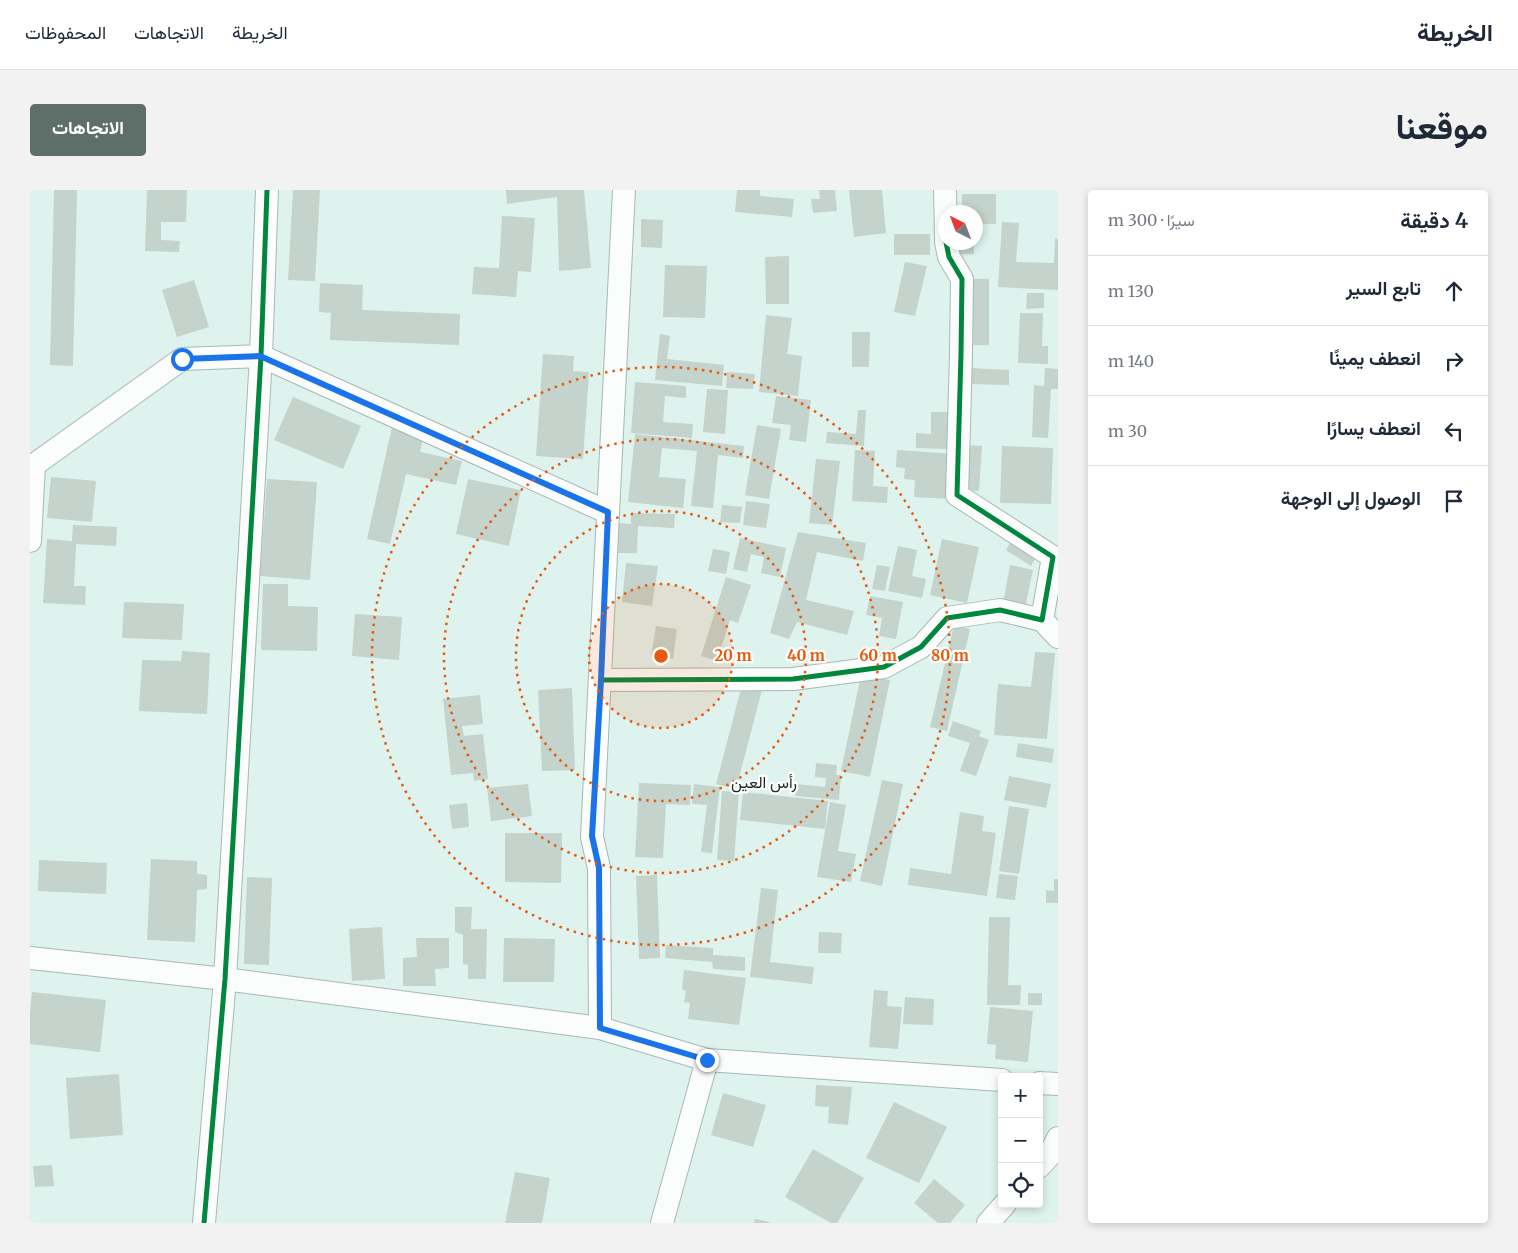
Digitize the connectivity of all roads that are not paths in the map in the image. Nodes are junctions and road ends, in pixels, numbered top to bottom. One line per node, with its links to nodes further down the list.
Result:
1 (267, 190): 6 (street)
2 (624, 190): 8 (street)
3 (945, 190): 4 (street)
4 (945, 205)
5 (948, 250): 10 (street)
6 (260, 356): 7 (street); 8 (street); 15 (street)
7 (32, 466): 9 (street)
8 (608, 512): 13 (street)
9 (30, 541)
10 (1056, 559): 11 (street)
11 (1042, 620): 12 (street); 13 (street)
12 (1058, 637)
13 (601, 680): 16 (street)
14 (30, 958): 15 (street)
15 (225, 980): 16 (street); 24 (street)
16 (600, 1028): 17 (street)
17 (707, 1060): 18 (street); 25 (street)
18 (998, 1080)
19 (1043, 1083): 20 (street)
20 (1058, 1084)
21 (1058, 1138): 22 (street)
22 (1043, 1163)
23 (1001, 1208): 26 (street)
24 (204, 1223)
25 (662, 1223)
26 (988, 1223)

